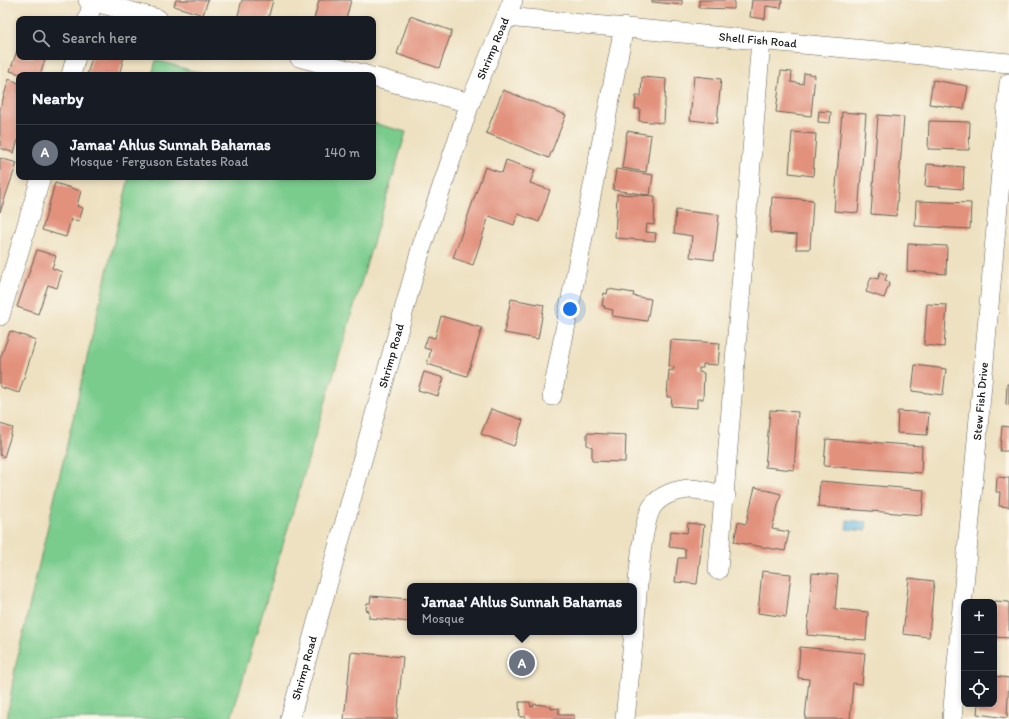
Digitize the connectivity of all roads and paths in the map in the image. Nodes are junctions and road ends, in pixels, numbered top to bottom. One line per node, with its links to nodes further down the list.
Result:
1 (89, 7): 3 (street)
2 (510, 8): 4 (street, Shell Fish Road); 13 (street, Shrimp Road)
3 (141, 16)
4 (624, 27): 5 (street, Shell Fish Road); 16 (street)
5 (761, 40): 8 (street, Shell Fish Road); 17 (street)
6 (75, 60): 9 (street)
7 (310, 60): 10 (street)
8 (1009, 63)
9 (72, 72)
10 (355, 72)
11 (376, 78): 13 (street)
12 (1009, 83): 23 (street, Stew Fish Drive)
13 (470, 103): 21 (street, Shrimp Road)
14 (40, 180): 15 (street)
15 (0, 316)
16 (552, 396)
17 (726, 496): 18 (street); 19 (street)
18 (718, 570)
19 (637, 600)
20 (634, 635): 22 (street)
21 (290, 719)
22 (625, 719)
23 (952, 719)

